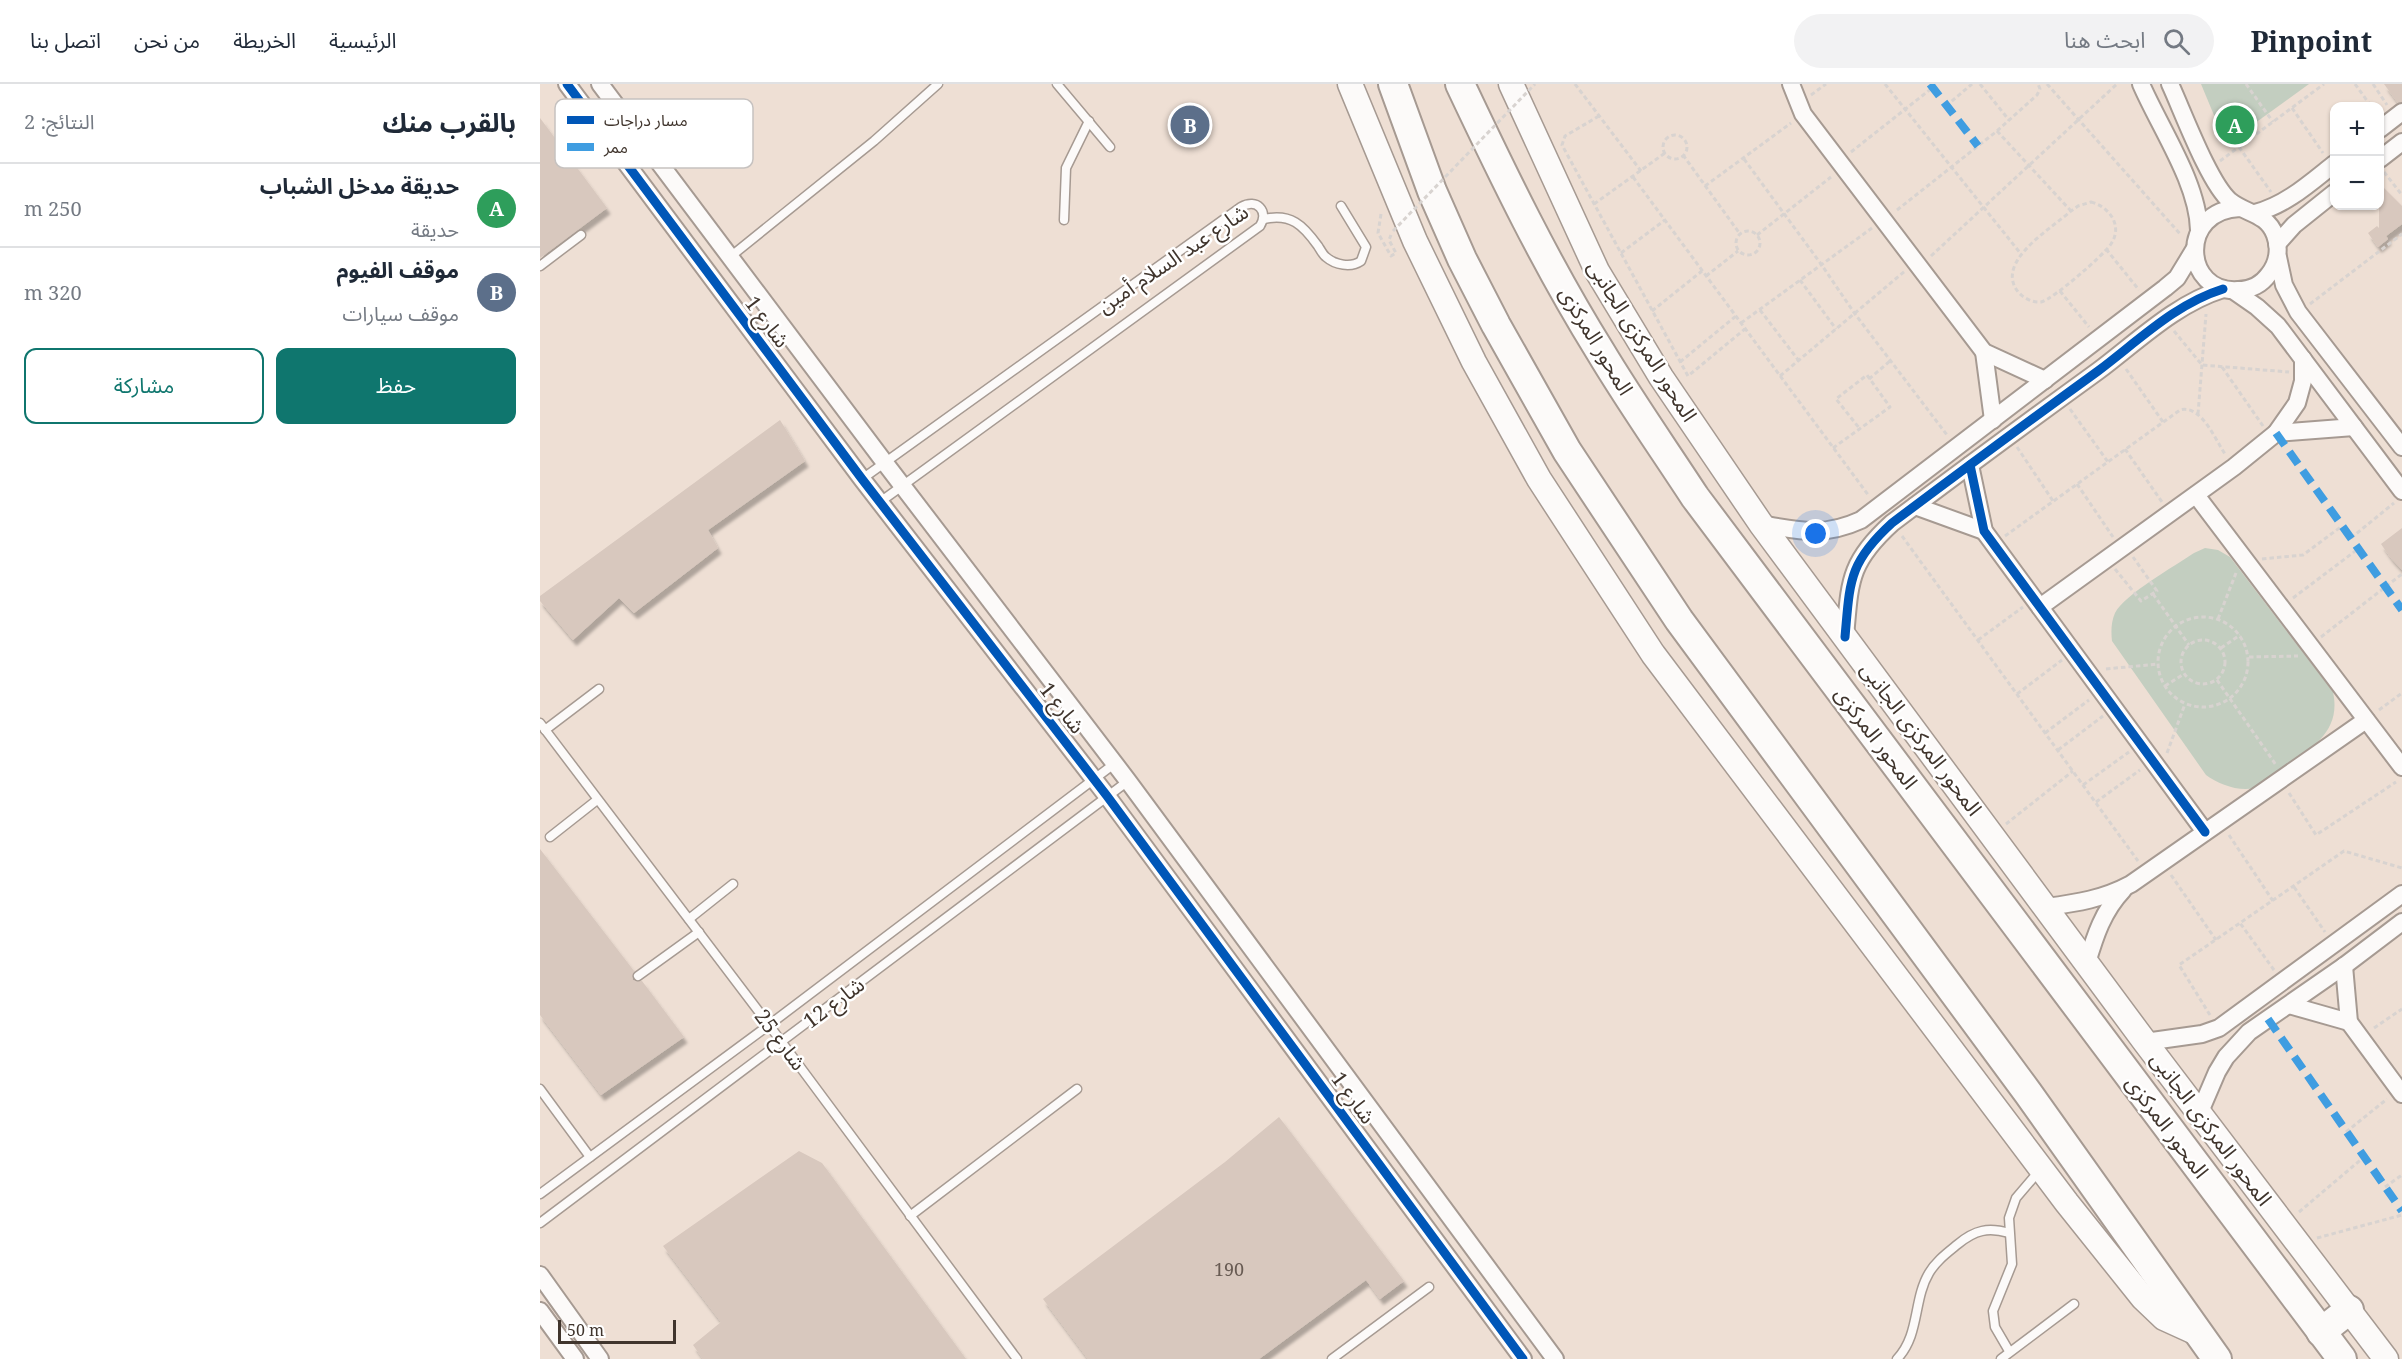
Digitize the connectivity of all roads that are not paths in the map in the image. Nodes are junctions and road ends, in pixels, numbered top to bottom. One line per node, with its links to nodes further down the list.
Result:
1 (567, 84): 12 (street, شارع 1)
2 (600, 84): 13 (street, شارع 1)
3 (938, 84): 32 (lane)
4 (1057, 84): 15 (lane)
5 (1350, 84): 85 (main road)
6 (1392, 84): 96 (highway)
7 (1460, 84): 95 (highway, المحور المركزى)
8 (1511, 84): 50 (main road, المحور المركزى الجانبى)
9 (1791, 84): 35 (street)
10 (2141, 84): 28 (street)
11 (2170, 84): 25 (street)
12 (578, 99)
13 (611, 99)
14 (2399, 114): 16 (street)
15 (1089, 121): 18 (lane); 27 (lane)
16 (2384, 125)
17 (2402, 142): 19 (street)
18 (1110, 147)
19 (2383, 156)
20 (2330, 167): 25 (street)
21 (630, 168): 44 (street, شارع 1)
22 (663, 168): 32 (street, شارع 1)
23 (2330, 196): 31 (street)
24 (1341, 206): 26 (lane)
25 (2248, 210): 28 (street); 31 (street)
26 (1264, 219): 42 (lane, شارع عبد السلام أمين); 45 (lane, شارع عبد السلام أمين)
27 (1064, 220)
28 (2199, 230): 30 (street)
29 (581, 235): 33 (lane)
30 (2194, 250): 34 (street); 37 (street)
31 (2277, 250): 34 (street); 41 (street)
32 (730, 257): 42 (street, شارع 1)
33 (540, 266)
34 (2221, 291): 36 (street); 43 (street)
35 (1984, 352): 37 (street); 38 (street)
36 (2303, 366): 39 (street); 40 (street)
37 (2045, 380): 38 (street)
38 (1993, 420): 50 (street)
39 (2354, 427): 40 (street); 46 (street)
40 (2274, 435): 47 (street)
41 (2402, 447)
42 (885, 463): 44 (lane, شارع عبد السلام أمين); 45 (street, شارع 1)
43 (1970, 465): 49 (street); 51 (street)
44 (862, 479): 48 (street, شارع 1)
45 (902, 485): 48 (lane, شارع عبد السلام أمين); 57 (street, شارع 1)
46 (2402, 492)
47 (2196, 495): 52 (street); 55 (street)
48 (880, 502): 59 (street, شارع 1)
49 (1915, 506): 51 (street); 53 (street)
50 (1761, 524): 53 (main road, المحور المركزى الجانبى)
51 (1989, 537): 52 (street)
52 (2037, 603): 63 (street)
53 (1845, 638): 68 (main road, المحور المركزى الجانبى)
54 (599, 689): 56 (lane)
55 (2366, 720): 58 (street); 63 (street)
56 (542, 727): 62 (lane, شارع 25)
57 (1114, 764): 59 (lane, شارع 12); 60 (street, شارع 1)
58 (2402, 767)
59 (1094, 779): 61 (street, شارع 1); 77 (lane, شارع 12)
60 (1128, 781): 61 (lane, شارع 12); 103 (street, شارع 1)
61 (1107, 796): 79 (lane, شارع 12); 102 (street, شارع 1)
62 (597, 800): 64 (lane); 69 (lane, شارع 25)
63 (2205, 832): 66 (street)
64 (550, 837)
65 (733, 884): 69 (lane)
66 (2131, 884): 68 (street); 72 (street)
67 (2402, 894): 78 (street)
68 (2046, 907): 72 (main road, المحور المركزى الجانبى)
69 (688, 919): 71 (lane, شارع 25)
70 (2402, 921): 73 (street)
71 (699, 932): 74 (lane); 77 (lane, شارع 25)
72 (2087, 963): 78 (main road, المحور المركزى الجانبى)
73 (2344, 966): 75 (street); 76 (street)
74 (638, 976)
75 (2289, 1005): 76 (street); 83 (street)
76 (2349, 1022): 82 (street)
77 (769, 1025): 79 (lane, شارع 25); 84 (lane, شارع 12)
78 (2145, 1042): 83 (main road, المحور المركزى الجانبى)
79 (782, 1043): 87 (lane, شارع 25); 88 (lane, شارع 12)
80 (540, 1089): 84 (lane)
81 (1077, 1089): 87 (lane)
82 (2400, 1092)
83 (2199, 1114): 93 (main road, المحور المركزى الجانبى)
84 (590, 1157): 86 (lane, شارع 12)
85 (2041, 1168): 89 (lane); 96 (main road)
86 (540, 1194)
87 (910, 1216): 101 (lane, شارع 25)
88 (540, 1223)
89 (2009, 1233): 97 (lane); 104 (lane)
90 (540, 1275): 100 (street)
91 (1429, 1287): 98 (lane)
92 (2074, 1304): 97 (lane)
93 (2349, 1310): 95 (highway); 108 (main road, المحور المركزى الجانبى)
94 (540, 1311): 99 (street)
95 (2321, 1332): 107 (highway, المحور المركزى)
96 (2197, 1333): 106 (highway)
97 (2010, 1351): 105 (lane)
98 (1338, 1357)
99 (575, 1359)
100 (600, 1359)
101 (1017, 1359)
102 (1522, 1359)
103 (1555, 1359)
104 (1897, 1359)
105 (2001, 1359)
106 (2217, 1359)
107 (2342, 1359)
108 (2386, 1359)

